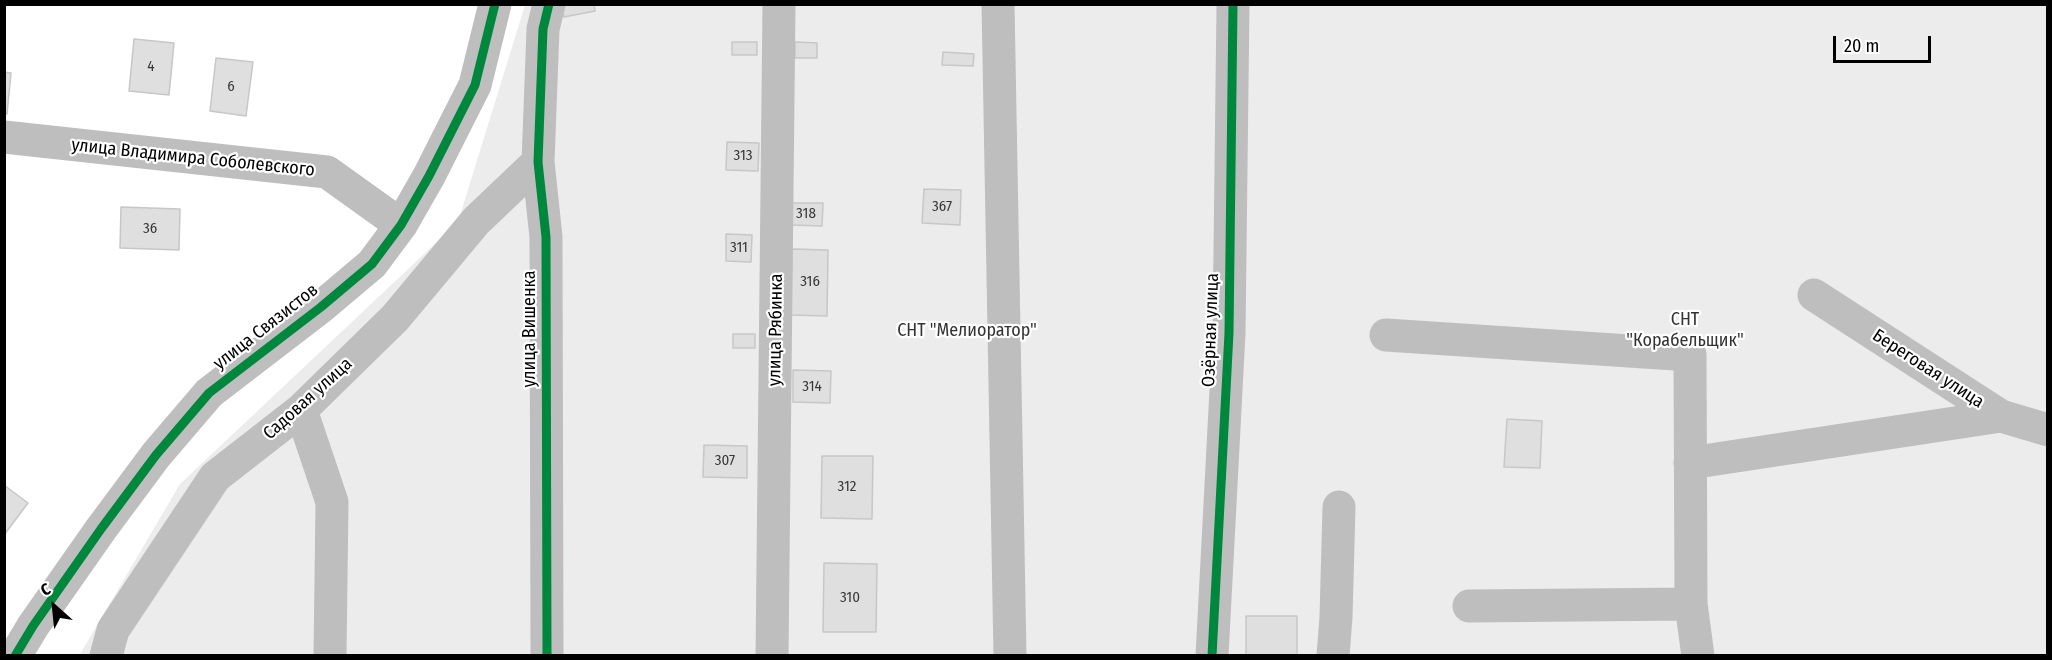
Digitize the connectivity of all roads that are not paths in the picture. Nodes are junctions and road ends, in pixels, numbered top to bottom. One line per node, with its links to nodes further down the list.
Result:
1 (495, 4): 8 (street, улица Связистов)
2 (549, 4): 7 (street, улица Вишенка)
3 (779, 4): 22 (street, улица Рябинка)
4 (998, 4): 23 (street)
5 (1233, 4): 24 (street, Озёрная улица)
6 (4, 137): 8 (street, улица Владимира Соболевского)
7 (538, 162): 11 (street, Садовая улица); 21 (street, улица Вишенка)
8 (401, 225): 18 (street, улица Связистов)
9 (1814, 296): 12 (street, Береговая улица)
10 (1386, 335): 14 (street)
11 (301, 410): 19 (street, Садовая улица); 20 (street)
12 (2001, 416): 13 (street, Береговая улица); 14 (street)
13 (2048, 430)
14 (1690, 463): 16 (street)
15 (1339, 507): 25 (street)
16 (1691, 604): 17 (street); 26 (street)
17 (1469, 606)
18 (15, 656)
19 (106, 656)
20 (330, 656)
21 (548, 656)
22 (772, 656)
23 (1010, 656)
24 (1212, 656)
25 (1333, 656)
26 (1698, 656)

